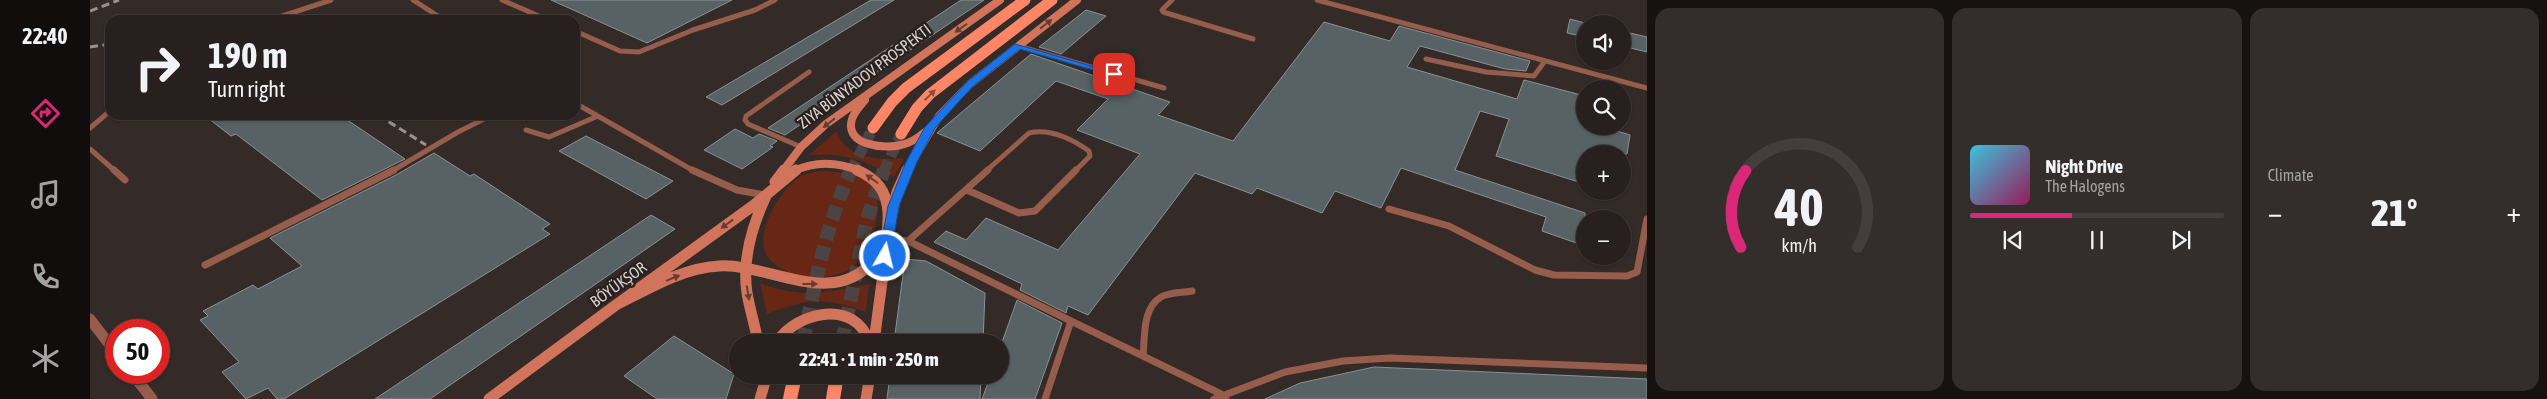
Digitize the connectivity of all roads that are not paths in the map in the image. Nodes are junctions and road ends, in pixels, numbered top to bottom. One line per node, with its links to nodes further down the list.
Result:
1 (331, 0): 11 (lane)
2 (413, 0): 12 (lane)
3 (502, 0): 13 (lane)
4 (776, 0): 14 (lane)
5 (1000, 0): 22 (main road, ZIYA BÜNYADOV PROSPEKTI, one-way to 22)
6 (1025, 0): 29 (main road, ZIYA BÜNYADOV PROSPEKTI)
7 (1052, 0): 31 (main road, one-way to 7)
8 (1077, 0): 16 (main road, one-way to 8)
9 (1172, 0): 15 (lane)
10 (1317, 0): 18 (lane)
11 (285, 15)
12 (436, 15)
13 (536, 15)
14 (580, 33)
15 (1253, 39)
16 (1018, 46): 20 (lane); 27 (main road)
17 (1426, 59): 18 (lane)
18 (1545, 61): 21 (lane)
19 (809, 72): 32 (lane)
20 (1164, 88)
21 (1647, 88)
22 (871, 91): 27 (main road); 32 (main road, ZIYA BÜNYADOV PROSPEKTI, one-way to 32)
23 (580, 105): 25 (lane)
24 (105, 115): 28 (lane)
25 (598, 116): 30 (lane); 36 (lane)
26 (482, 120): 41 (lane)
27 (930, 127): 39 (main road)
28 (90, 128)
29 (873, 128)
30 (526, 130)
31 (901, 134)
32 (801, 147): 36 (main road, ZIYA BÜNYADOV PROSPEKTI)
33 (90, 149): 34 (lane)
34 (125, 180)
35 (967, 190): 35 (lane); 40 (lane)
36 (766, 195): 39 (main road, one-way to 36); 42 (main road, ZIYA BÜNYADOV PROSPEKTI); 44 (main road, BÖYÜKŞOR, one-way to 44)
37 (1389, 209): 38 (lane)
38 (1647, 219)
39 (888, 239): 40 (lane); 42 (main road, one-way to 39); 50 (main road)
40 (908, 241): 46 (lane)
41 (205, 265)
42 (746, 268): 44 (main road, one-way to 42); 47 (main road, ZIYA BÜNYADOV PROSPEKTI, one-way to 47)
43 (1192, 291): 52 (lane)
44 (613, 307): 61 (main road, BÖYÜKŞOR)
45 (90, 319): 51 (street)
46 (1071, 322): 52 (lane); 66 (lane)
47 (756, 334)
48 (782, 334): 49 (main road)
49 (867, 334)
50 (875, 334)
51 (105, 339)
52 (1143, 356): 59 (lane)
53 (1647, 368): 59 (lane)
54 (140, 384): 60 (street)
55 (763, 384): 62 (main road)
56 (794, 384): 63 (main road)
57 (836, 384): 64 (main road)
58 (868, 384): 65 (main road)
59 (1221, 397)
60 (152, 399)
61 (490, 399)
62 (760, 399)
63 (790, 399)
64 (833, 399)
65 (866, 399)
66 (1045, 399)

